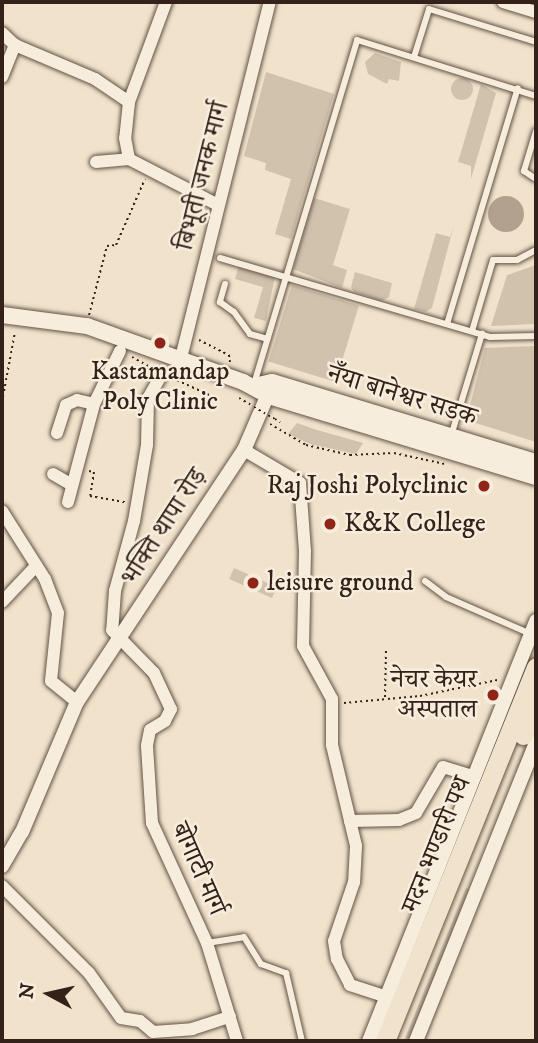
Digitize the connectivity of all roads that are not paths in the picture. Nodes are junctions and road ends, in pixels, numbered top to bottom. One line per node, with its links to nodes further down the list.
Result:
1 (166, 2): 12 (street)
2 (270, 2): 17 (street, बिभूती जनक मार्ग)
3 (503, 2): 4 (street)
4 (536, 12)
5 (2, 33): 7 (street)
6 (536, 41): 8 (lane)
7 (15, 45): 9 (street); 12 (street)
8 (414, 57): 10 (lane); 20 (lane)
9 (2, 76)
10 (518, 88): 11 (lane); 23 (lane)
11 (536, 96)
12 (129, 102): 14 (street)
13 (536, 131): 16 (lane)
14 (129, 159): 15 (street); 17 (street)
15 (96, 162)
16 (536, 178)
17 (218, 205): 29 (street, बिभूती जनक मार्ग)
18 (536, 250): 24 (lane)
19 (220, 258): 20 (lane)
20 (286, 276): 23 (lane); 27 (lane)
21 (225, 284): 27 (lane)
22 (2, 315): 29 (main road)
23 (447, 324): 24 (lane)
24 (471, 331): 25 (lane)
25 (482, 334): 26 (lane); 35 (lane)
26 (536, 336)
27 (267, 339): 31 (lane)
28 (120, 351): 33 (street)
29 (180, 362): 31 (main road)
30 (162, 374): 48 (street)
31 (254, 386): 32 (main road)
32 (271, 389): 35 (main road, नँया बानेश्वर सडक); 36 (street, भक्ति थापा रोड़); 39 (main road, नँया बानेश्वर सडक)
33 (94, 404): 34 (street); 40 (street)
34 (57, 433)
35 (452, 436): 37 (main road, नँया बानेश्वर सडक)
36 (244, 450): 48 (street, भक्ति थापा रोड़); 55 (street)
37 (536, 463)
38 (53, 474): 40 (street)
39 (536, 477)
40 (70, 484): 41 (street)
41 (68, 502)
42 (2, 511): 43 (street)
43 (36, 566): 45 (street); 50 (street)
44 (425, 581): 47 (lane)
45 (2, 602)
46 (536, 621): 54 (street)
47 (524, 631)
48 (119, 637): 50 (street, भक्ति थापा रोड़); 58 (street, बोगाटी मार्ग)
49 (536, 667): 64 (highway, मदन भण्डारी पथ)
50 (77, 702): 56 (street, भक्ति थापा रोड़)
51 (536, 704): 65 (highway, मदन भण्डारी पथ)
52 (536, 742): 53 (street)
53 (533, 759): 66 (street)
54 (472, 776): 55 (street); 59 (street)
55 (350, 821): 59 (street)
56 (2, 866)
57 (2, 886): 60 (street)
58 (207, 943): 60 (street, बोगाटी मार्ग); 62 (lane)
59 (387, 997): 63 (street)
60 (230, 1017): 61 (street, बोगाटी मार्ग)
61 (237, 1041)
62 (302, 1041)
63 (369, 1041)
64 (385, 1041)
65 (397, 1041)
66 (416, 1041)

